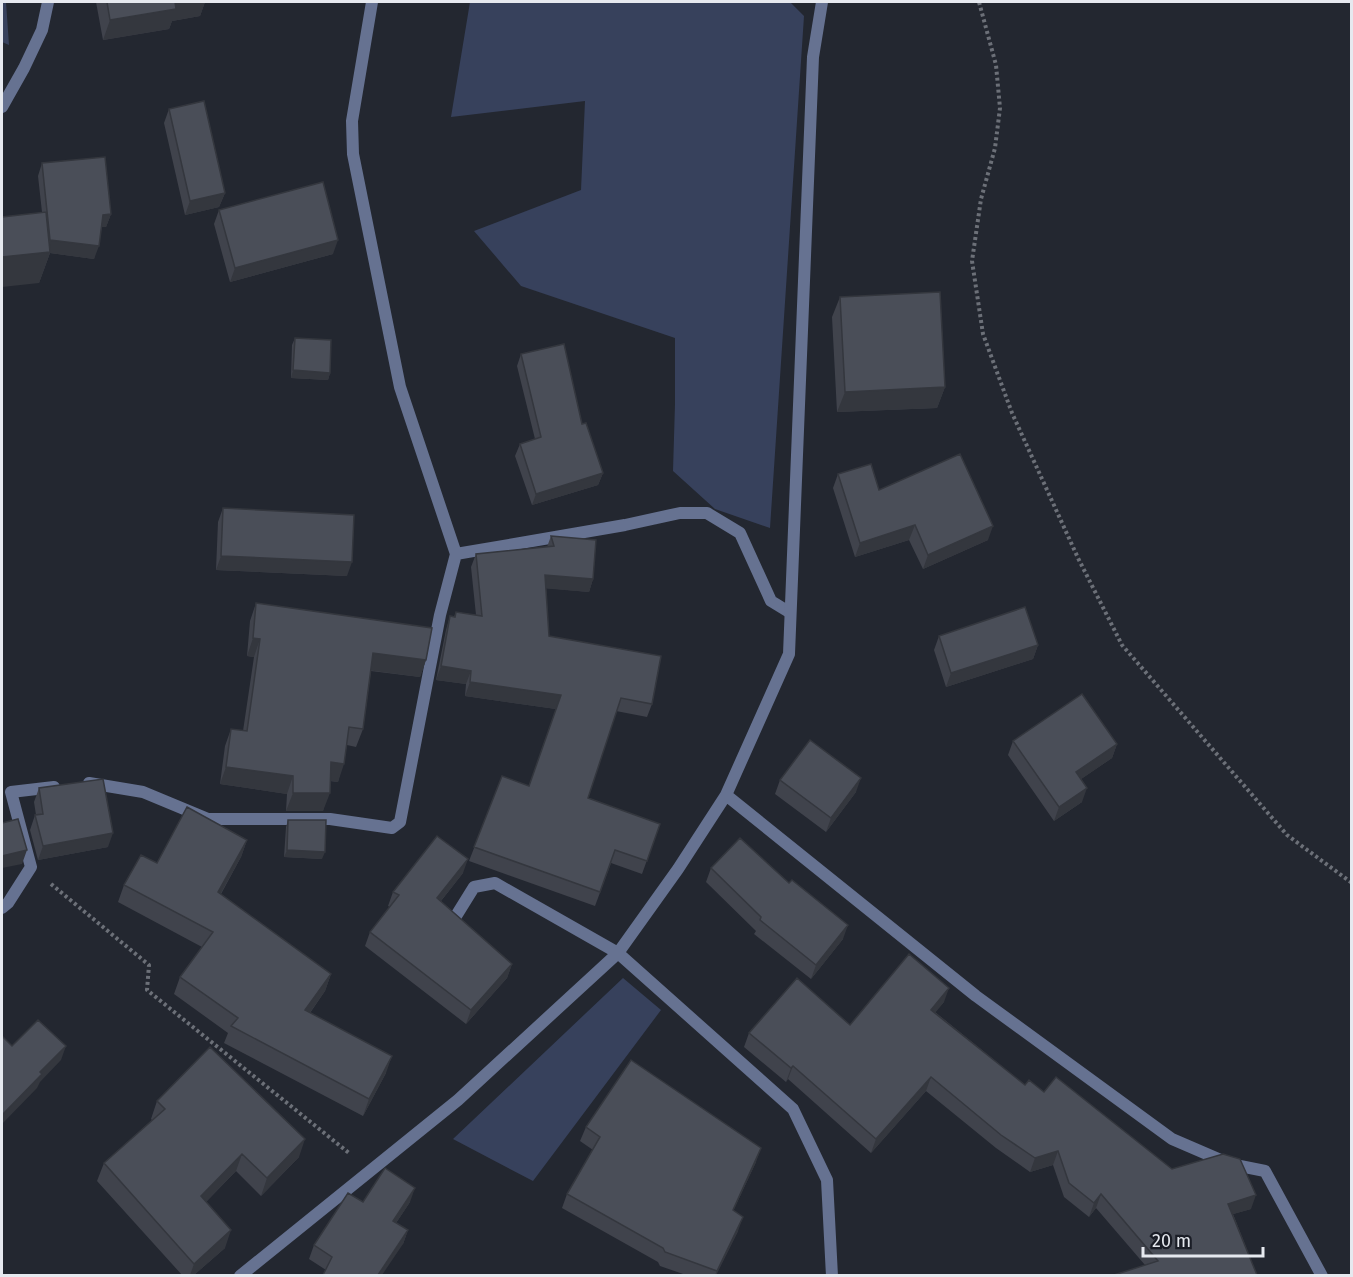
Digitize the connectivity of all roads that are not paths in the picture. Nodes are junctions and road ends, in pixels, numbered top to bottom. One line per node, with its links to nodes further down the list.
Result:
1 (48, 2): 4 (street)
2 (372, 2): 5 (street)
3 (822, 2): 6 (street)
4 (2, 107)
5 (456, 554): 6 (street); 8 (street)
6 (789, 612): 7 (street)
7 (726, 795): 10 (street); 13 (street)
8 (2, 908)
9 (456, 916): 10 (street)
10 (618, 953): 11 (street); 12 (street)
11 (240, 1275)
12 (832, 1275)
13 (1322, 1275)

